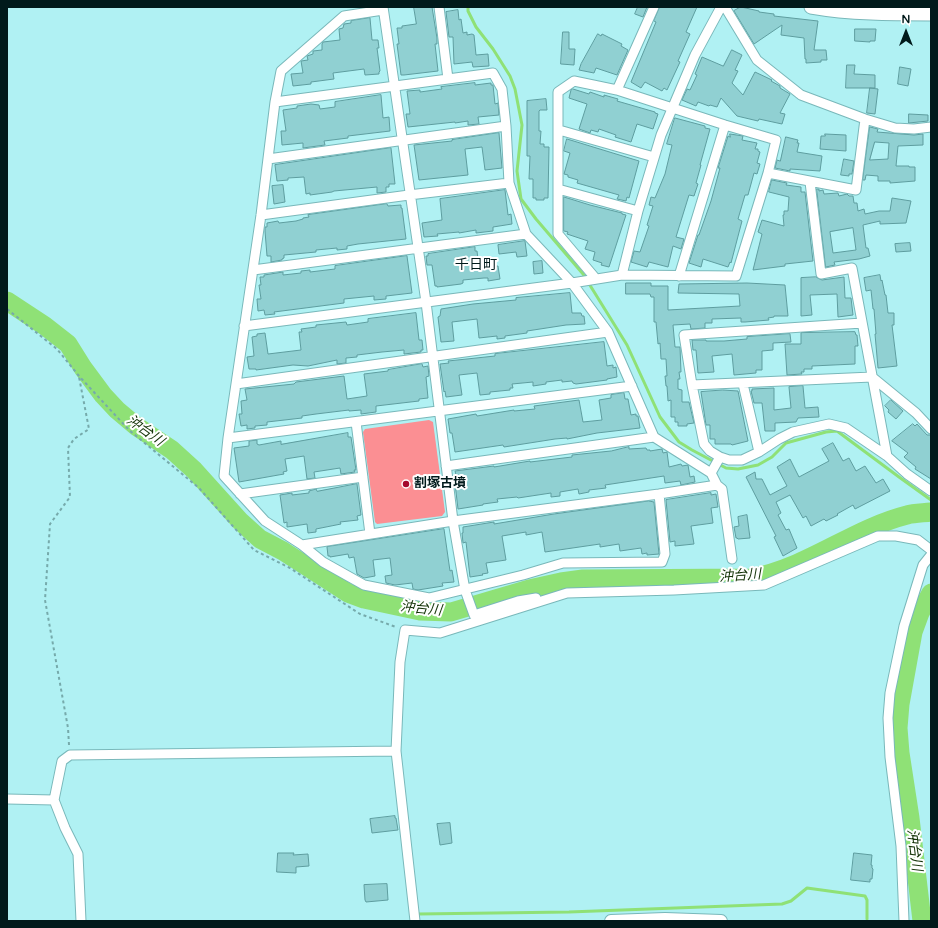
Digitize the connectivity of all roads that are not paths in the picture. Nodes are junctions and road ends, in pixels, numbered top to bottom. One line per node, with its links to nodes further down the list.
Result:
1 (439, 7): 8 (street)
2 (654, 7): 10 (street)
3 (721, 7): 12 (street)
4 (725, 7): 13 (street)
5 (811, 7): 7 (main road)
6 (383, 9): 9 (street); 11 (street)
7 (931, 14)
8 (448, 78): 9 (street); 15 (street)
9 (394, 86): 11 (street); 18 (street)
10 (617, 90): 12 (street); 17 (street)
11 (275, 102): 20 (street)
12 (672, 108): 14 (street); 19 (street)
13 (865, 118): 16 (street); 22 (street)
14 (725, 125): 21 (street); 32 (street)
15 (506, 126): 18 (street); 23 (street)
16 (931, 127)
17 (559, 130): 19 (street); 24 (street)
18 (402, 140): 20 (street); 25 (street)
19 (654, 158): 26 (street)
20 (268, 159): 27 (street)
21 (768, 173): 22 (street); 32 (street)
22 (810, 182): 36 (street)
23 (510, 183): 25 (street); 28 (street)
24 (558, 189): 26 (street); 33 (street)
25 (410, 194): 27 (street); 29 (street)
26 (638, 211): 31 (street)
27 (261, 214): 30 (street)
28 (526, 234): 29 (street); 34 (street)
29 (417, 248): 30 (street); 35 (street)
30 (253, 270): 37 (street)
31 (622, 275): 32 (street); 33 (street)
32 (679, 276)
33 (596, 279): 34 (street)
34 (572, 283): 35 (street); 38 (street)
35 (426, 302): 37 (street); 39 (street)
36 (862, 323): 40 (street); 43 (street)
37 (244, 326): 41 (street)
38 (608, 332): 39 (street); 44 (street)
39 (432, 357): 41 (street); 45 (street)
40 (872, 377): 42 (street); 47 (street); 51 (street)
41 (236, 384): 49 (street)
42 (743, 384): 43 (street); 50 (street)
43 (692, 385): 52 (street)
44 (632, 386): 45 (street); 48 (street)
45 (439, 411): 46 (street); 53 (street)
46 (356, 422): 49 (street); 55 (street)
47 (931, 428)
48 (654, 437): 53 (street); 54 (street)
49 (228, 438): 58 (street)
50 (759, 452): 51 (street); 52 (street)
51 (887, 456): 57 (street)
52 (720, 457): 54 (street)
53 (446, 466): 60 (street)
54 (711, 473): 56 (street)
55 (363, 477): 58 (street); 61 (street)
56 (717, 485): 59 (street); 65 (street)
57 (931, 491)
58 (240, 494): 62 (street)
59 (659, 494): 60 (street); 66 (street)
60 (454, 521): 61 (street); 66 (street)
61 (370, 534): 62 (street)
62 (302, 545): 66 (street)
63 (931, 550): 67 (street)
64 (931, 555): 75 (street)
65 (732, 559)
66 (466, 593): 67 (street)
67 (567, 593): 68 (street)
68 (396, 751): 70 (street); 72 (street)
69 (7, 799): 70 (street)
70 (54, 800): 71 (street)
71 (81, 921)
72 (415, 921)
73 (611, 921): 74 (street)
74 (721, 921)
75 (904, 921)

